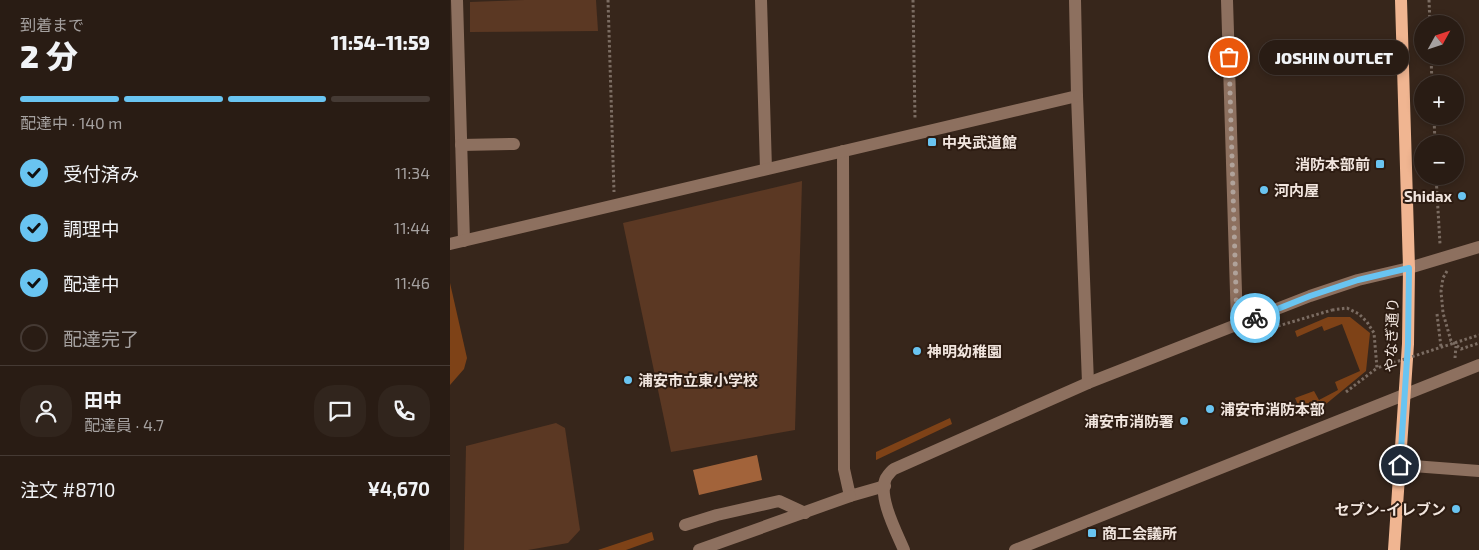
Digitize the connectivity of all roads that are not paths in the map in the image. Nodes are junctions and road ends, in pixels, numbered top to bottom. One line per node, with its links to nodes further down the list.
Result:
1 (458, 0): 8 (street)
2 (761, 0): 10 (street)
3 (1075, 0): 6 (street)
4 (1227, 0): 15 (street)
5 (1400, 0): 14 (main road, やなぎ通り)
6 (1077, 96): 9 (street); 17 (street)
7 (514, 144): 8 (street)
8 (461, 145): 11 (street)
9 (843, 151): 10 (street); 22 (street)
10 (766, 170): 11 (street)
11 (464, 241): 12 (street)
12 (450, 244)
13 (1479, 247): 14 (street)
14 (1409, 268): 15 (street); 18 (main road, やなぎ通り)
15 (1237, 325): 17 (street)
16 (1479, 365): 18 (street)
17 (1088, 383): 21 (street)
18 (1405, 394): 19 (main road, やなぎ通り); 27 (street)
19 (1400, 465): 20 (street); 28 (main road, やなぎ通り)
20 (1479, 471)
21 (884, 486): 22 (street); 26 (street)
22 (850, 496): 23 (street)
23 (805, 513): 24 (street); 25 (street)
24 (685, 525)
25 (699, 550)
26 (904, 550)
27 (1016, 550)
28 (1394, 550)

